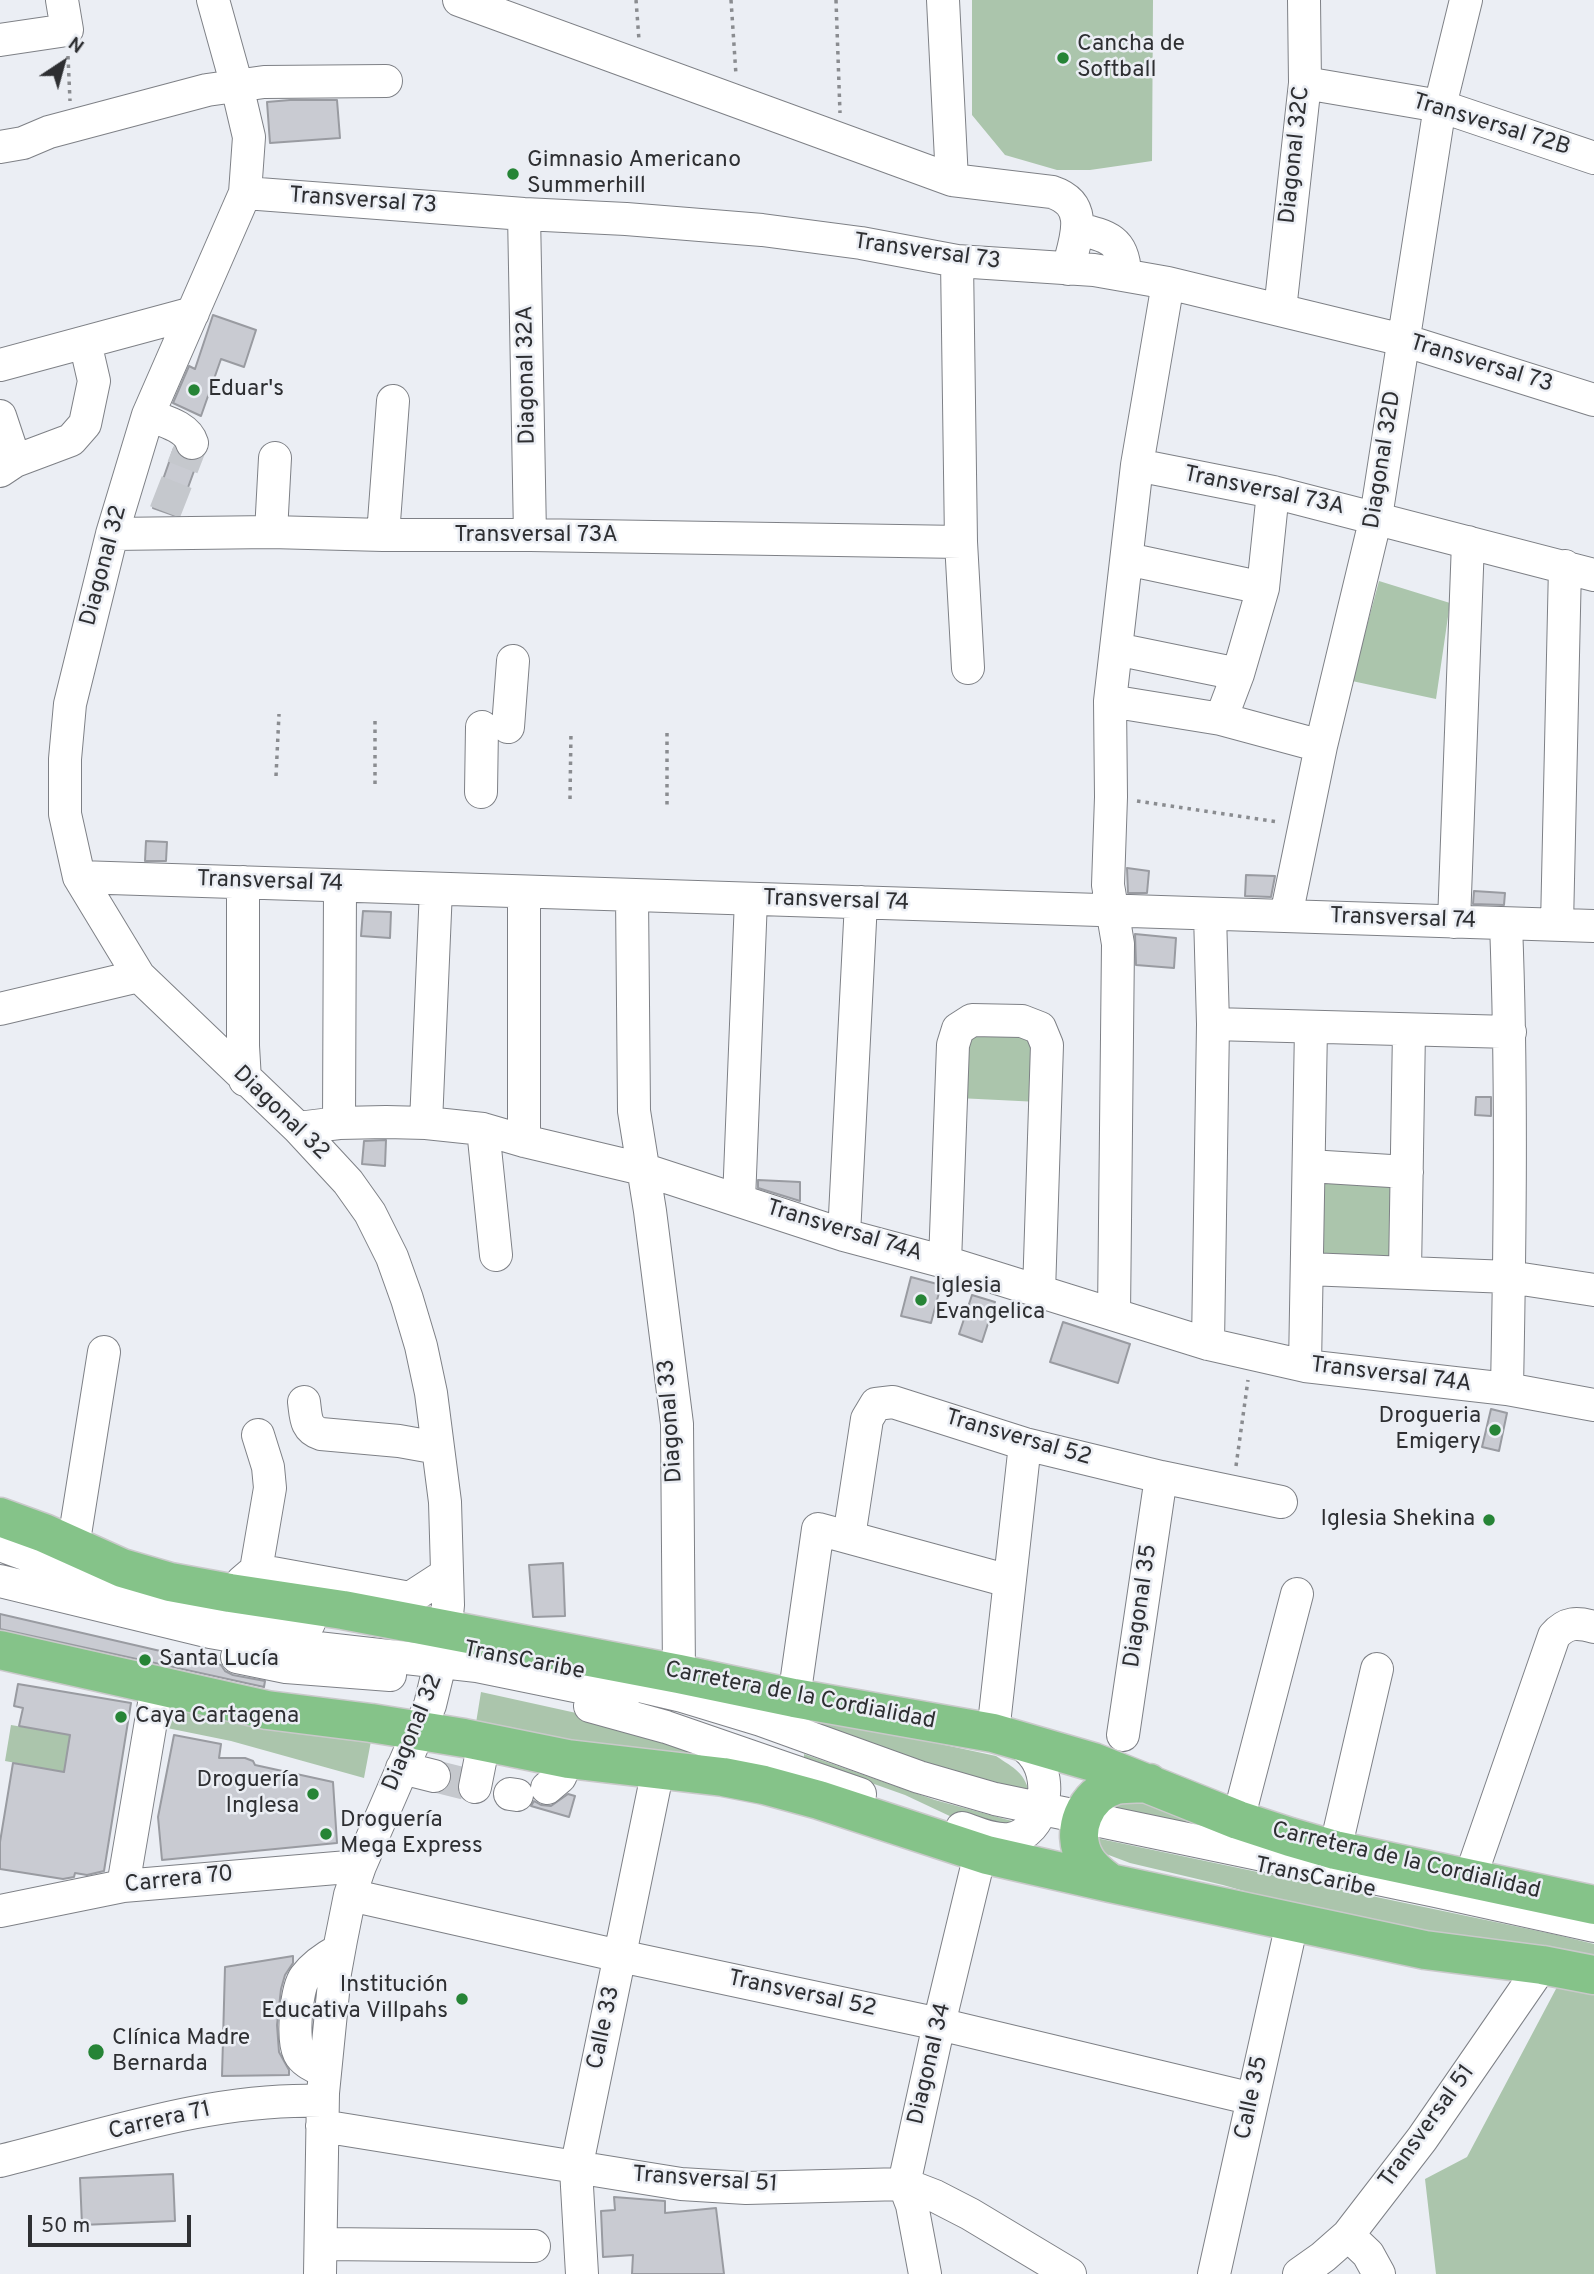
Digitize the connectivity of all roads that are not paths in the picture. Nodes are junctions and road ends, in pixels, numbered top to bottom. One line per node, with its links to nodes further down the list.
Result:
1 (213, 0): 10 (street, Diagonal 32)
2 (459, 0): 14 (street)
3 (943, 0): 14 (street)
4 (1304, 0): 9 (street, Diagonal 32C)
5 (1466, 0): 11 (street, Diagonal 32D)
6 (64, 15): 7 (street)
7 (0, 40)
8 (386, 81): 10 (street)
9 (1305, 83): 11 (street, Transversal 72B); 22 (street, Diagonal 32C)
10 (237, 86): 12 (street); 15 (street, Diagonal 32)
11 (1440, 106): 13 (street, Transversal 72B); 24 (street, Diagonal 32D)
12 (0, 147)
13 (1594, 158)
14 (952, 180): 17 (street)
15 (245, 193): 16 (street, Transversal 73); 23 (street, Diagonal 32)
16 (524, 215): 18 (street, Transversal 73); 41 (street, Diagonal 32A)
17 (1078, 229): 19 (street); 20 (street)
18 (957, 261): 19 (street, Transversal 73); 42 (street)
19 (1068, 270): 20 (street, Transversal 73)
20 (1125, 275): 21 (street, Transversal 73)
21 (1168, 283): 22 (street, Transversal 73); 33 (street)
22 (1280, 310): 24 (street, Transversal 73)
23 (193, 313): 25 (street); 29 (street, Diagonal 32)
24 (1403, 340): 27 (street, Transversal 73); 37 (street, Diagonal 32D)
25 (85, 342): 26 (street); 34 (street)
26 (0, 365)
27 (1594, 400)
28 (393, 401): 40 (street)
29 (148, 415): 31 (street); 38 (street, Diagonal 32)
30 (0, 416): 34 (street)
31 (192, 443)
32 (275, 458): 39 (street)
33 (1137, 465): 35 (street, Transversal 73A); 44 (street)
34 (8, 466)
35 (1273, 492): 37 (street, Transversal 73A); 46 (street)
36 (165, 512): 38 (street)
37 (1376, 517): 43 (street, Transversal 73A); 53 (street, Diagonal 32D)
38 (114, 526): 39 (street, Transversal 73A); 55 (street, Diagonal 32)
39 (271, 532): 40 (street, Transversal 73A)
40 (383, 535): 41 (street, Transversal 73A)
41 (530, 535): 42 (street, Transversal 73A)
42 (961, 541): 49 (street)
43 (1468, 542): 45 (street, Transversal 73A); 66 (street)
44 (1127, 559): 46 (street); 47 (street)
45 (1580, 571): 68 (street)
46 (1263, 588): 50 (street)
47 (1116, 649): 50 (street); 51 (street)
48 (513, 661): 54 (street)
49 (968, 668)
50 (1238, 674): 52 (street)
51 (1110, 701): 52 (street); 63 (street)
52 (1221, 719): 53 (street)
53 (1321, 746): 65 (street, Diagonal 32D)
54 (481, 792)
55 (79, 877): 56 (street, Transversal 74); 70 (street, Diagonal 32)
56 (243, 882): 57 (street, Transversal 74); 76 (street)
57 (340, 886): 58 (street, Transversal 74); 77 (street)
58 (436, 889): 59 (street, Transversal 74); 78 (street)
59 (524, 892): 60 (street, Transversal 74); 81 (street)
60 (632, 895): 61 (street, Transversal 74); 83 (street, Diagonal 33)
61 (751, 899): 62 (street, Transversal 74); 85 (street)
62 (861, 902): 63 (street, Transversal 74); 86 (street)
63 (1112, 910): 64 (street, Transversal 74); 94 (street)
64 (1210, 914): 65 (street, Transversal 74); 72 (street)
65 (1286, 916): 66 (street, Transversal 74)
66 (1454, 922): 67 (street, Transversal 74)
67 (1506, 924): 68 (street, Transversal 74); 75 (street)
68 (1557, 925): 69 (street, Transversal 74)
69 (1594, 926)
70 (139, 976): 71 (street); 76 (street, Diagonal 32)
71 (0, 1009)
72 (1213, 1024): 73 (street); 95 (street)
73 (1311, 1027): 74 (street); 82 (street)
74 (1409, 1030): 75 (street); 84 (street)
75 (1510, 1032): 91 (street)
76 (245, 1080): 79 (street, Diagonal 32)
77 (339, 1123): 78 (street, Transversal 74A); 79 (street, Transversal 74A)
78 (426, 1123): 80 (street, Transversal 74A)
79 (298, 1128): 103 (street, Diagonal 32)
80 (483, 1129): 81 (street, Transversal 74A); 87 (street)
81 (524, 1141): 83 (street, Transversal 74A)
82 (1308, 1166): 84 (street); 89 (street)
83 (642, 1169): 85 (street, Transversal 74A); 120 (street, Diagonal 33)
84 (1407, 1172): 90 (street)
85 (739, 1200): 86 (street, Transversal 74A)
86 (844, 1235): 88 (street, Transversal 74A)
87 (496, 1255)
88 (945, 1262): 93 (street, Transversal 74A); 93 (street)
89 (1307, 1269): 90 (street); 97 (street)
90 (1405, 1272): 91 (street)
91 (1509, 1277): 92 (street); 98 (street)
92 (1594, 1290)
93 (1039, 1292): 94 (street, Transversal 74A)
94 (1114, 1314): 95 (street, Transversal 74A)
95 (1208, 1344): 97 (street, Transversal 74A)
96 (104, 1352): 109 (street)
97 (1305, 1366): 98 (street, Transversal 74A)
98 (1507, 1389): 100 (street, Transversal 74A)
99 (304, 1402): 103 (street)
100 (1594, 1405)
101 (258, 1436): 112 (street)
102 (1025, 1444): 104 (street, Transversal 52); 107 (street, Transversal 52); 113 (street)
103 (438, 1448): 110 (street, Diagonal 32)
104 (1161, 1476): 105 (street, Transversal 52); 125 (street, Diagonal 35)
105 (1281, 1502)
106 (0, 1517): 109 (highway, Carretera de la Cordialidad)
107 (849, 1537): 113 (street); 122 (street)
108 (0, 1545): 117 (street, TransCaribe)
109 (73, 1547): 112 (highway, Carretera de la Cordialidad)
110 (447, 1574): 112 (street); 117 (street, Diagonal 32)
111 (0, 1581): 117 (street, TransCaribe)
112 (243, 1581): 117 (highway, Carretera de la Cordialidad)
113 (1009, 1581): 124 (street)
114 (1297, 1594): 133 (street)
115 (0, 1604): 117 (street, TransCaribe)
116 (1594, 1627): 137 (street)
117 (442, 1654): 120 (highway, Carretera de la Cordialidad); 123 (street, Diagonal 32); 132 (street, TransCaribe)
118 (1, 1656): 121 (highway)
119 (1377, 1669): 135 (street)
120 (678, 1674): 122 (highway, Carretera de la Cordialidad)
121 (157, 1686): 123 (highway); 140 (street)
122 (794, 1698): 124 (highway, Carretera de la Cordialidad)
123 (420, 1731): 126 (highway); 127 (street, Diagonal 32)
124 (993, 1733): 129 (highway, Carretera de la Cordialidad); 132 (street)
125 (1123, 1735)
126 (484, 1742): 131 (highway); 131 (street)
127 (402, 1768): 128 (street); 138 (street, Diagonal 32)
128 (434, 1776)
129 (1149, 1783): 133 (highway, Carretera de la Cordialidad); 134 (highway)
130 (655, 1784): 131 (highway); 136 (highway); 146 (street, Calle 33)
131 (510, 1785): 136 (highway)
132 (1039, 1814): 134 (street, TransCaribe)
133 (1238, 1820): 135 (highway, Carretera de la Cordialidad)
134 (1080, 1823): 139 (highway); 144 (street, TransCaribe); 145 (street, TransCaribe)
135 (1335, 1850): 137 (highway, Carretera de la Cordialidad)
136 (984, 1854): 139 (highway); 149 (street, Diagonal 34)
137 (1470, 1878): 141 (highway, Carretera de la Cordialidad)
138 (355, 1880): 140 (street, Carrera 70); 146 (street, Transversal 52); 151 (street, Diagonal 32)
139 (1110, 1883): 143 (highway)
140 (123, 1886): 142 (street, Carrera 70)
141 (1594, 1905)
142 (0, 1911)
143 (1292, 1923): 147 (highway); 150 (street, Calle 35)
144 (1594, 1926)
145 (1594, 1939)
146 (620, 1956): 149 (street, Transversal 52); 153 (street, Calle 33)
147 (1542, 1965): 148 (highway); 155 (street, Transversal 51)
148 (1594, 1975)
149 (939, 2024): 150 (street, Transversal 52); 154 (street, Diagonal 34)
150 (1253, 2099): 161 (street, Calle 35)
151 (323, 2100): 152 (street, Carrera 71); 153 (street, Transversal 51); 157 (street, Diagonal 32)
152 (0, 2161)
153 (576, 2169): 154 (street, Transversal 51); 158 (street, Calle 33)
154 (904, 2184): 159 (street, Diagonal 34); 160 (street, Transversal 51)
155 (1348, 2235): 162 (street, Transversal 51); 163 (street)
156 (534, 2246): 157 (street)
157 (321, 2259)
158 (582, 2274)
159 (925, 2274)
160 (1070, 2274)
161 (1214, 2274)
162 (1299, 2274)
163 (1379, 2274)

